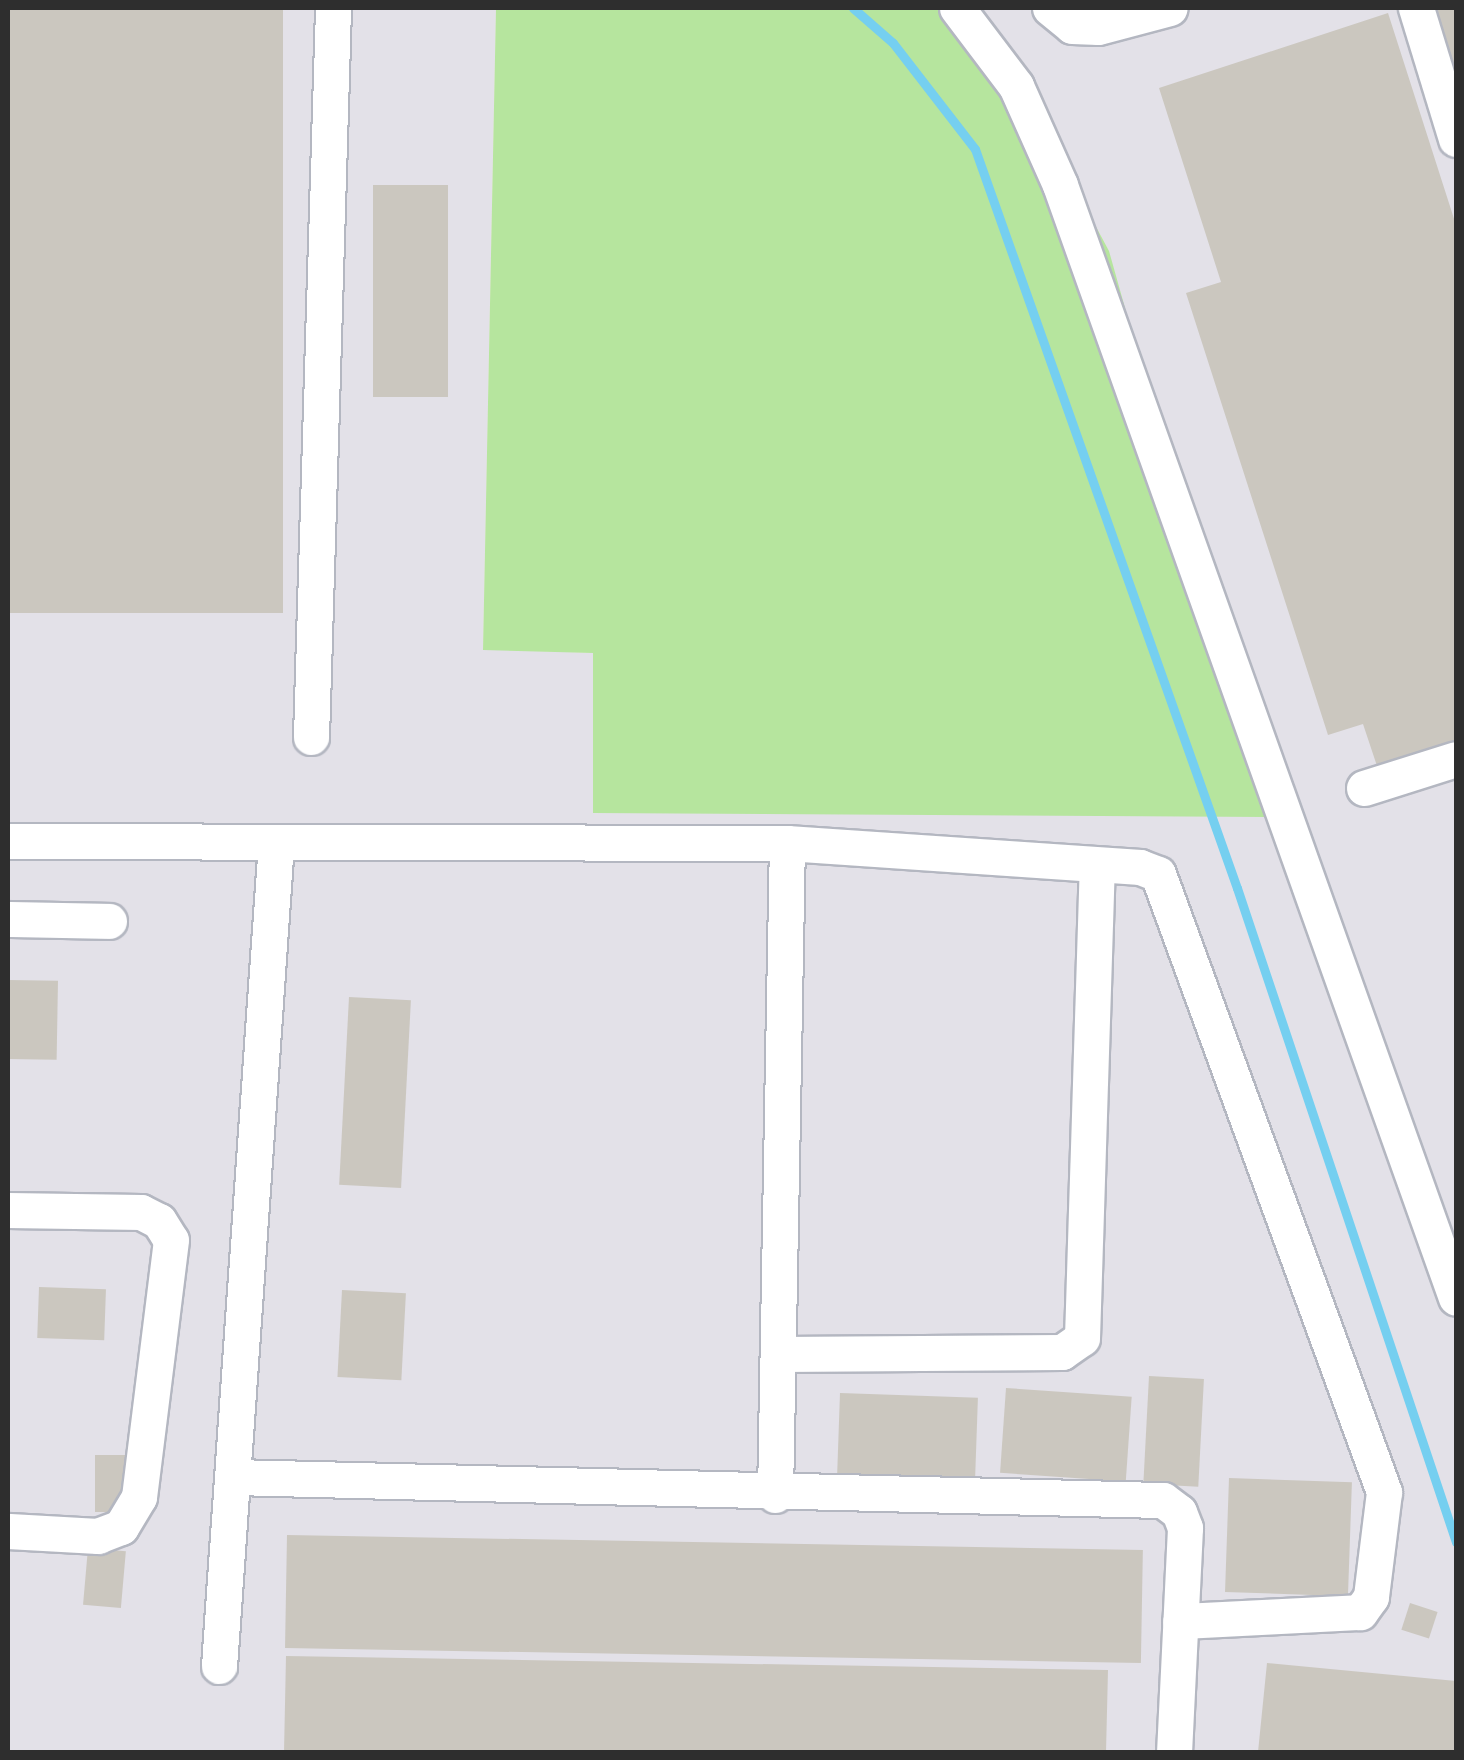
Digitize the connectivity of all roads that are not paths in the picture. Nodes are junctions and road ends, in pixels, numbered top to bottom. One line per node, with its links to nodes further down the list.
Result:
1 (334, 8): 7 (lane)
2 (957, 8): 17 (lane)
3 (1050, 8): 4 (lane)
4 (1170, 8)
5 (1416, 8): 6 (lane)
6 (1456, 138)
7 (311, 737)
8 (1456, 760): 9 (lane)
9 (1364, 788)
10 (8, 841): 11 (lane)
11 (276, 842): 12 (lane); 19 (lane)
12 (786, 843): 13 (lane); 18 (lane)
13 (1097, 865): 18 (lane); 22 (lane)
14 (8, 919): 15 (lane)
15 (109, 921)
16 (8, 1210): 21 (lane)
17 (1456, 1298)
18 (781, 1354): 20 (lane)
19 (232, 1478): 20 (lane); 23 (lane)
20 (775, 1495): 22 (lane)
21 (8, 1531)
22 (1180, 1622): 24 (lane)
23 (219, 1666)
24 (1174, 1752)

